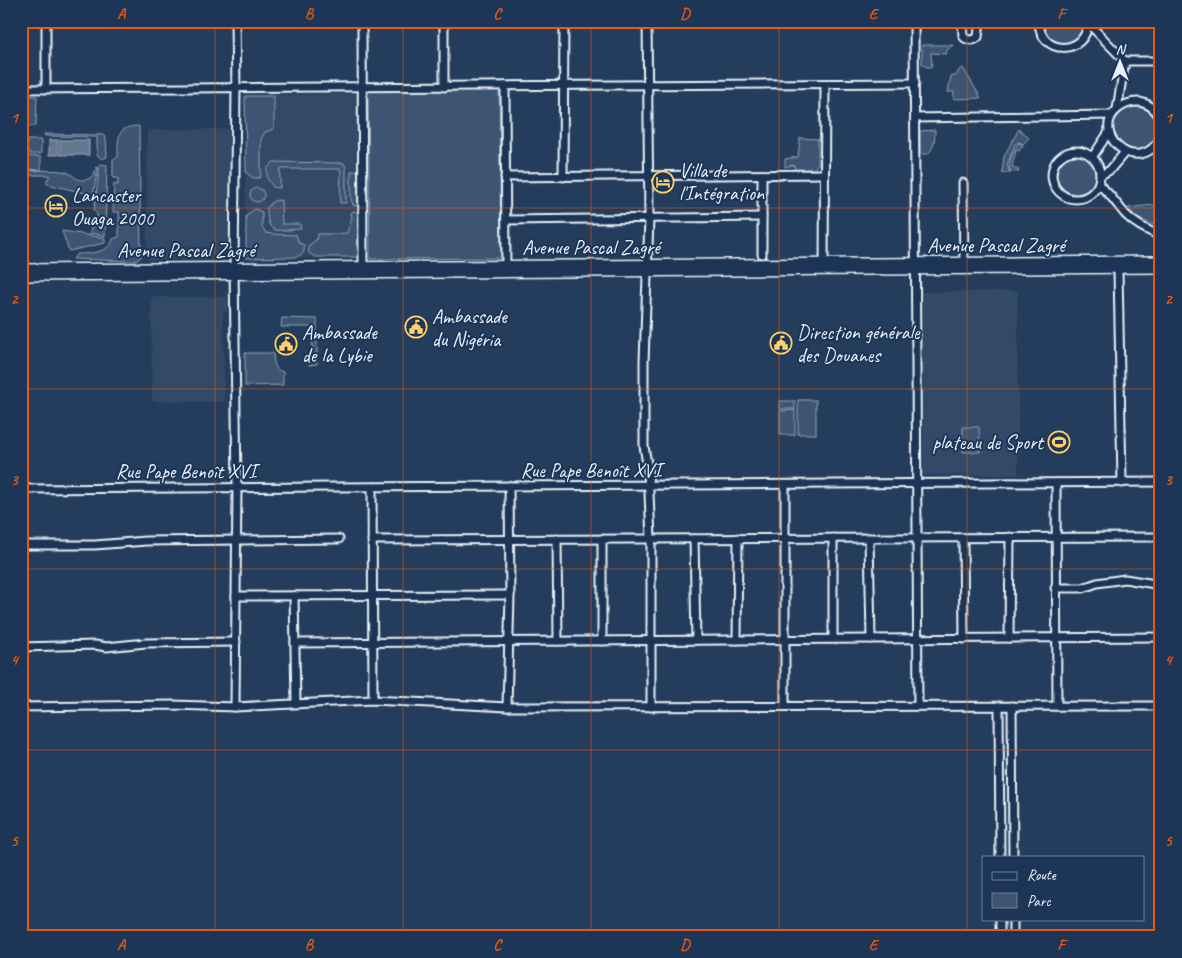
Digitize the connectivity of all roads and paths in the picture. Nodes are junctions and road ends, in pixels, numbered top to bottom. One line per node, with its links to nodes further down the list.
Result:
1 (46, 21): 23 (street)
2 (235, 21): 21 (street)
3 (362, 21): 19 (street)
4 (444, 21): 20 (street)
5 (564, 21): 18 (street)
6 (647, 21): 16 (street)
7 (914, 21): 14 (street)
8 (962, 21): 9 (street)
9 (980, 21)
10 (1039, 21): 11 (street)
11 (1088, 22): 13 (street)
12 (1161, 59): 13 (street)
13 (1125, 61): 24 (street)
14 (915, 83): 15 (street); 25 (street)
15 (825, 84): 16 (street); 31 (street)
16 (648, 85): 18 (street); 35 (street)
17 (506, 86): 18 (street); 20 (street); 34 (street)
18 (564, 86): 36 (street)
19 (362, 87): 20 (street); 21 (street); 53 (street)
20 (444, 87)
21 (236, 88): 23 (street); 54 (street)
22 (21, 89): 23 (street)
23 (46, 89)
24 (1115, 112): 25 (street); 26 (street); 27 (street)
25 (915, 118): 45 (street)
26 (1161, 119)
27 (1110, 132): 29 (street); 30 (street)
28 (1161, 137): 29 (street)
29 (1125, 152): 33 (street)
30 (1093, 156): 33 (street); 38 (street)
31 (823, 174): 32 (street); 47 (street)
32 (762, 175): 35 (street); 39 (street)
33 (1101, 175): 38 (street)
34 (505, 176): 36 (street); 41 (street)
35 (648, 176): 36 (street); 40 (street)
36 (563, 177)
37 (963, 183): 46 (street)
38 (1099, 185): 42 (street)
39 (762, 217): 40 (street); 43 (street)
40 (649, 218): 41 (street); 48 (street)
41 (506, 220): 51 (street)
42 (1161, 236)
43 (762, 254)
44 (1161, 261): 46 (main road, Avenue Pascal Zagré)
45 (916, 266): 46 (main road, Avenue Pascal Zagré); 47 (main road, Avenue Pascal Zagré); 59 (street)
46 (964, 266): 52 (main road, Avenue Pascal Zagré)
47 (824, 267): 48 (main road, Avenue Pascal Zagré)
48 (647, 268): 51 (main road, Avenue Pascal Zagré); 60 (street)
49 (1161, 268): 52 (main road, Avenue Pascal Zagré)
50 (21, 269): 54 (main road, Avenue Pascal Zagré)
51 (506, 269): 53 (main road, Avenue Pascal Zagré)
52 (1118, 269): 56 (street)
53 (363, 270): 54 (main road, Avenue Pascal Zagré)
54 (234, 271): 55 (main road, Avenue Pascal Zagré); 63 (street)
55 (21, 276)
56 (1122, 482): 57 (street, Rue Pape Benoît XVI); 58 (street, Rue Pape Benoît XVI)
57 (1161, 482)
58 (1056, 483): 59 (street, Rue Pape Benoît XVI); 74 (street)
59 (917, 484): 61 (street, Rue Pape Benoît XVI); 72 (street)
60 (649, 485): 61 (street, Rue Pape Benoît XVI); 62 (street, Rue Pape Benoît XVI); 78 (street)
61 (785, 485): 69 (street)
62 (509, 486): 64 (street, Rue Pape Benoît XVI); 82 (street)
63 (237, 487): 64 (street, Rue Pape Benoît XVI); 65 (street, Rue Pape Benoît XVI); 80 (street)
64 (372, 487): 81 (street)
65 (21, 489)
66 (1010, 537): 73 (street); 74 (street); 92 (street)
67 (1161, 537): 74 (street)
68 (738, 538): 69 (street); 79 (street); 98 (street)
69 (785, 538): 70 (street); 99 (street)
70 (832, 538): 71 (street); 94 (street)
71 (870, 538): 72 (street); 95 (street)
72 (917, 538): 73 (street); 96 (street)
73 (963, 538): 91 (street)
74 (1057, 538): 85 (street)
75 (339, 539): 80 (street)
76 (557, 539): 77 (street); 82 (street); 100 (street)
77 (602, 539): 78 (street); 101 (street)
78 (651, 539): 79 (street); 102 (street)
79 (694, 539): 97 (street)
80 (236, 540): 83 (street); 88 (street)
81 (372, 540): 82 (street); 86 (street)
82 (510, 540): 87 (street)
83 (21, 545)
84 (1161, 585): 85 (street)
85 (1055, 588): 93 (street)
86 (373, 595): 87 (street); 89 (street); 106 (street)
87 (510, 595): 104 (street)
88 (236, 596): 89 (street); 103 (street)
89 (294, 596): 105 (street)
90 (1161, 637): 93 (street)
91 (964, 638): 92 (street); 96 (street)
92 (1009, 638): 93 (street)
93 (1056, 638): 114 (street)
94 (833, 639): 95 (street); 99 (street)
95 (871, 639): 96 (street)
96 (918, 639): 111 (street)
97 (696, 640): 98 (street); 102 (street)
98 (737, 640): 99 (street)
99 (785, 640): 110 (street)
100 (558, 641): 101 (street); 104 (street)
101 (602, 641): 102 (street)
102 (652, 641): 118 (street)
103 (236, 642): 107 (street); 117 (street)
104 (509, 642): 106 (street); 119 (street)
105 (295, 643): 106 (street); 109 (street)
106 (373, 643): 108 (street)
107 (21, 647)
108 (373, 700): 109 (street); 119 (street)
109 (296, 703): 117 (street)
110 (785, 706): 111 (street); 118 (street)
111 (918, 706): 112 (street)
112 (999, 706): 113 (street); 120 (street)
113 (1012, 706): 114 (street); 121 (street)
114 (1057, 706): 115 (street)
115 (1161, 706)
116 (21, 707): 117 (street)
117 (235, 707)
118 (651, 707): 119 (street)
119 (507, 708)
120 (1000, 856)
121 (1013, 856)
122 (1000, 920): 124 (street)
123 (1013, 920): 125 (street)
124 (1000, 937)
125 (1013, 937)

